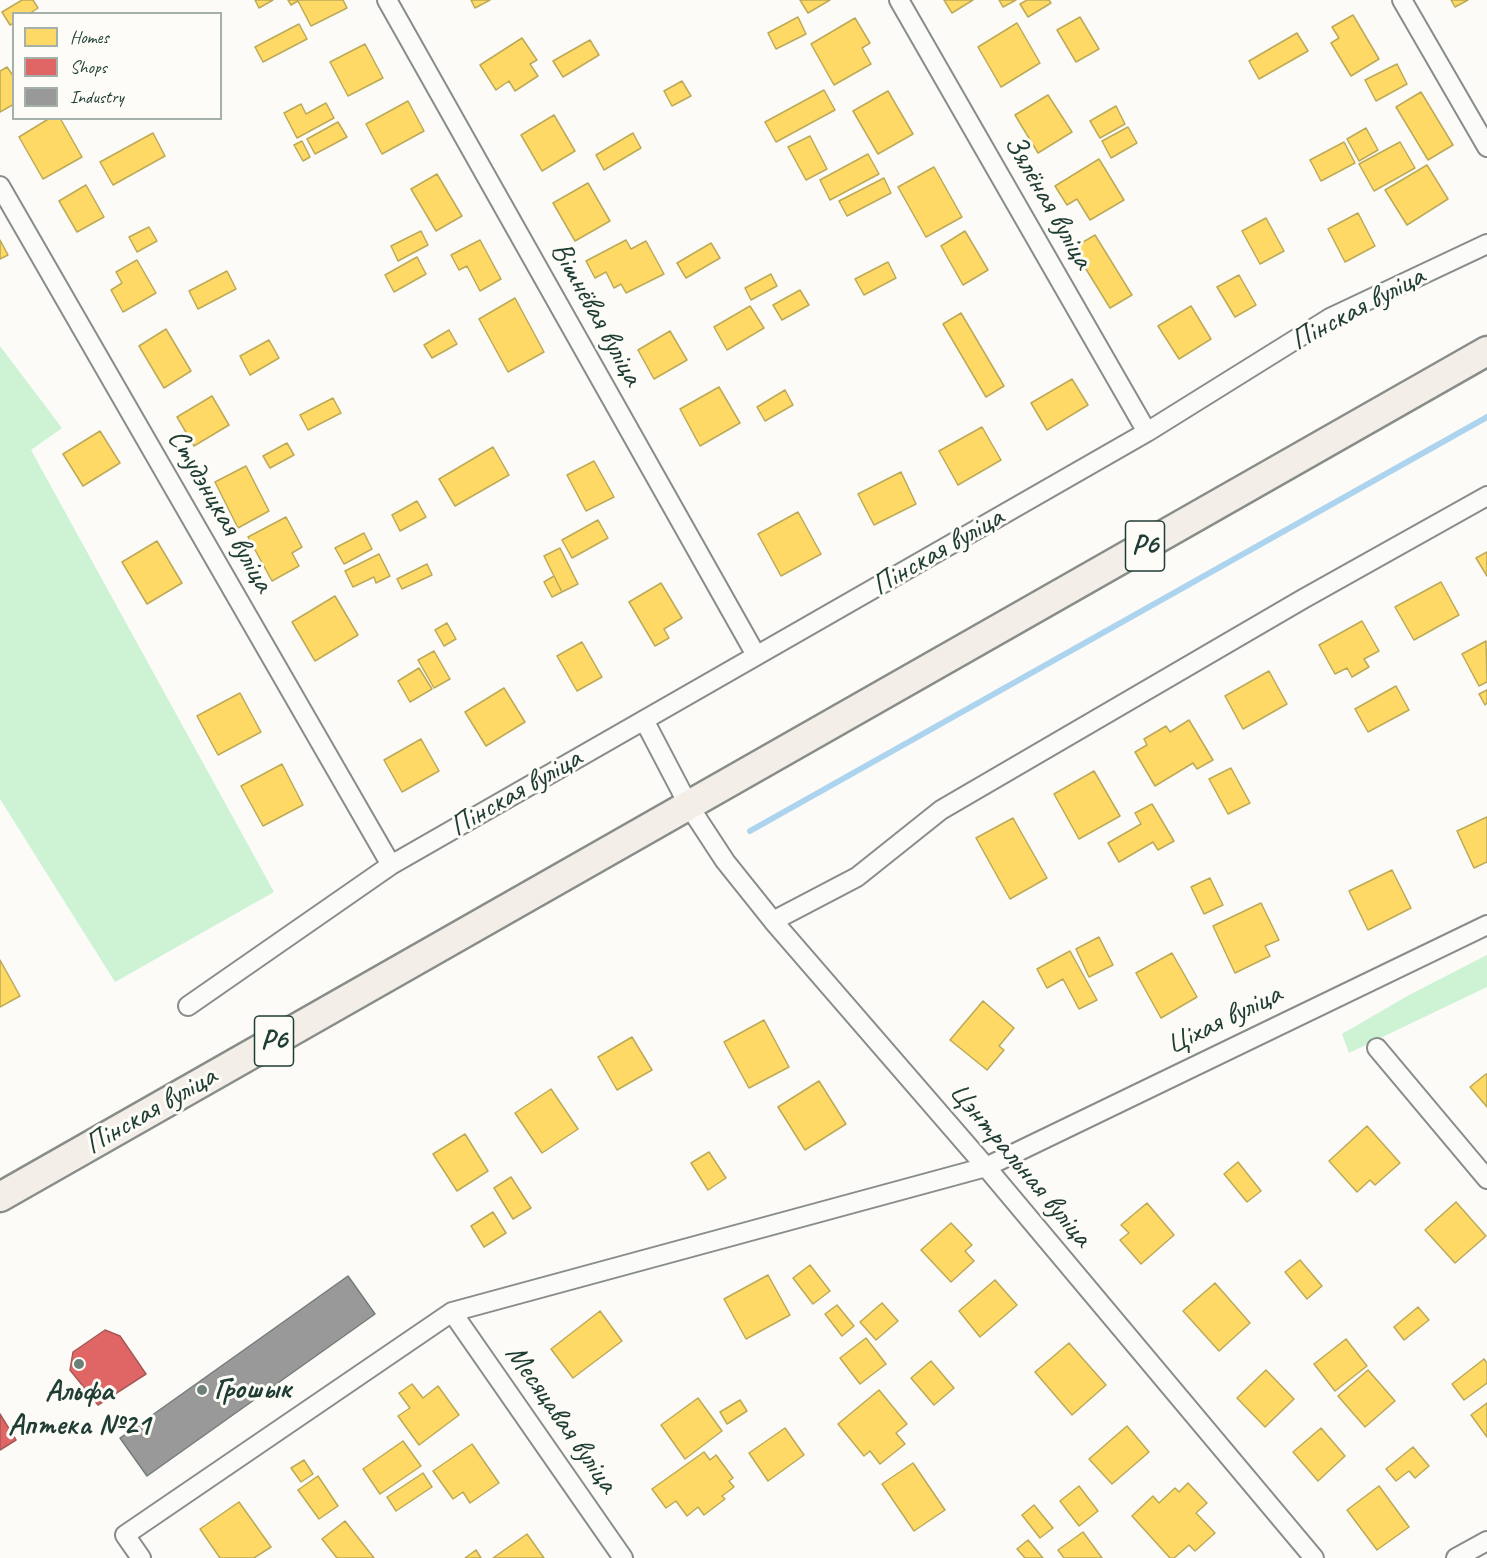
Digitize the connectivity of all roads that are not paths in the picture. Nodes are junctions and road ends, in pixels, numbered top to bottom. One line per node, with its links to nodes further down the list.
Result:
1 (387, 0): 10 (street, Вішнёвая вуліца)
2 (899, 0): 8 (street, Зялёная вуліца)
3 (1402, 0): 4 (street)
4 (1487, 147)
5 (0, 186): 13 (street, Студэнцкая вуліца)
6 (1487, 244): 8 (street, Пінская вуліца)
7 (1487, 351): 12 (main road, Пінская вуліца / Р6)
8 (1147, 432): 10 (street, Пінская вуліца)
9 (1487, 496): 14 (street)
10 (756, 656): 11 (street, Пінская вуліца)
11 (644, 720): 12 (street, Цэнтральная вуліца); 13 (street, Пінская вуліца)
12 (689, 806): 14 (street, Цэнтральная вуліца); 20 (main road, Пінская вуліца / Р6)
13 (391, 865): 16 (street, Пінская вуліца)
14 (773, 921): 18 (street, Цэнтральная вуліца)
15 (1487, 925): 18 (street, Ціхая вуліца)
16 (188, 1006)
17 (1377, 1048): 19 (street)
18 (986, 1167): 21 (street, Ціхая вуліца); 25 (street, Цэнтральная вуліца)
19 (1487, 1179)
20 (0, 1197)
21 (452, 1312): 23 (street, Ціхая вуліца); 24 (street, Месяцавая вуліца)
22 (1487, 1541): 26 (street)
23 (141, 1558)
24 (623, 1558)
25 (1314, 1558)
26 (1456, 1558)

